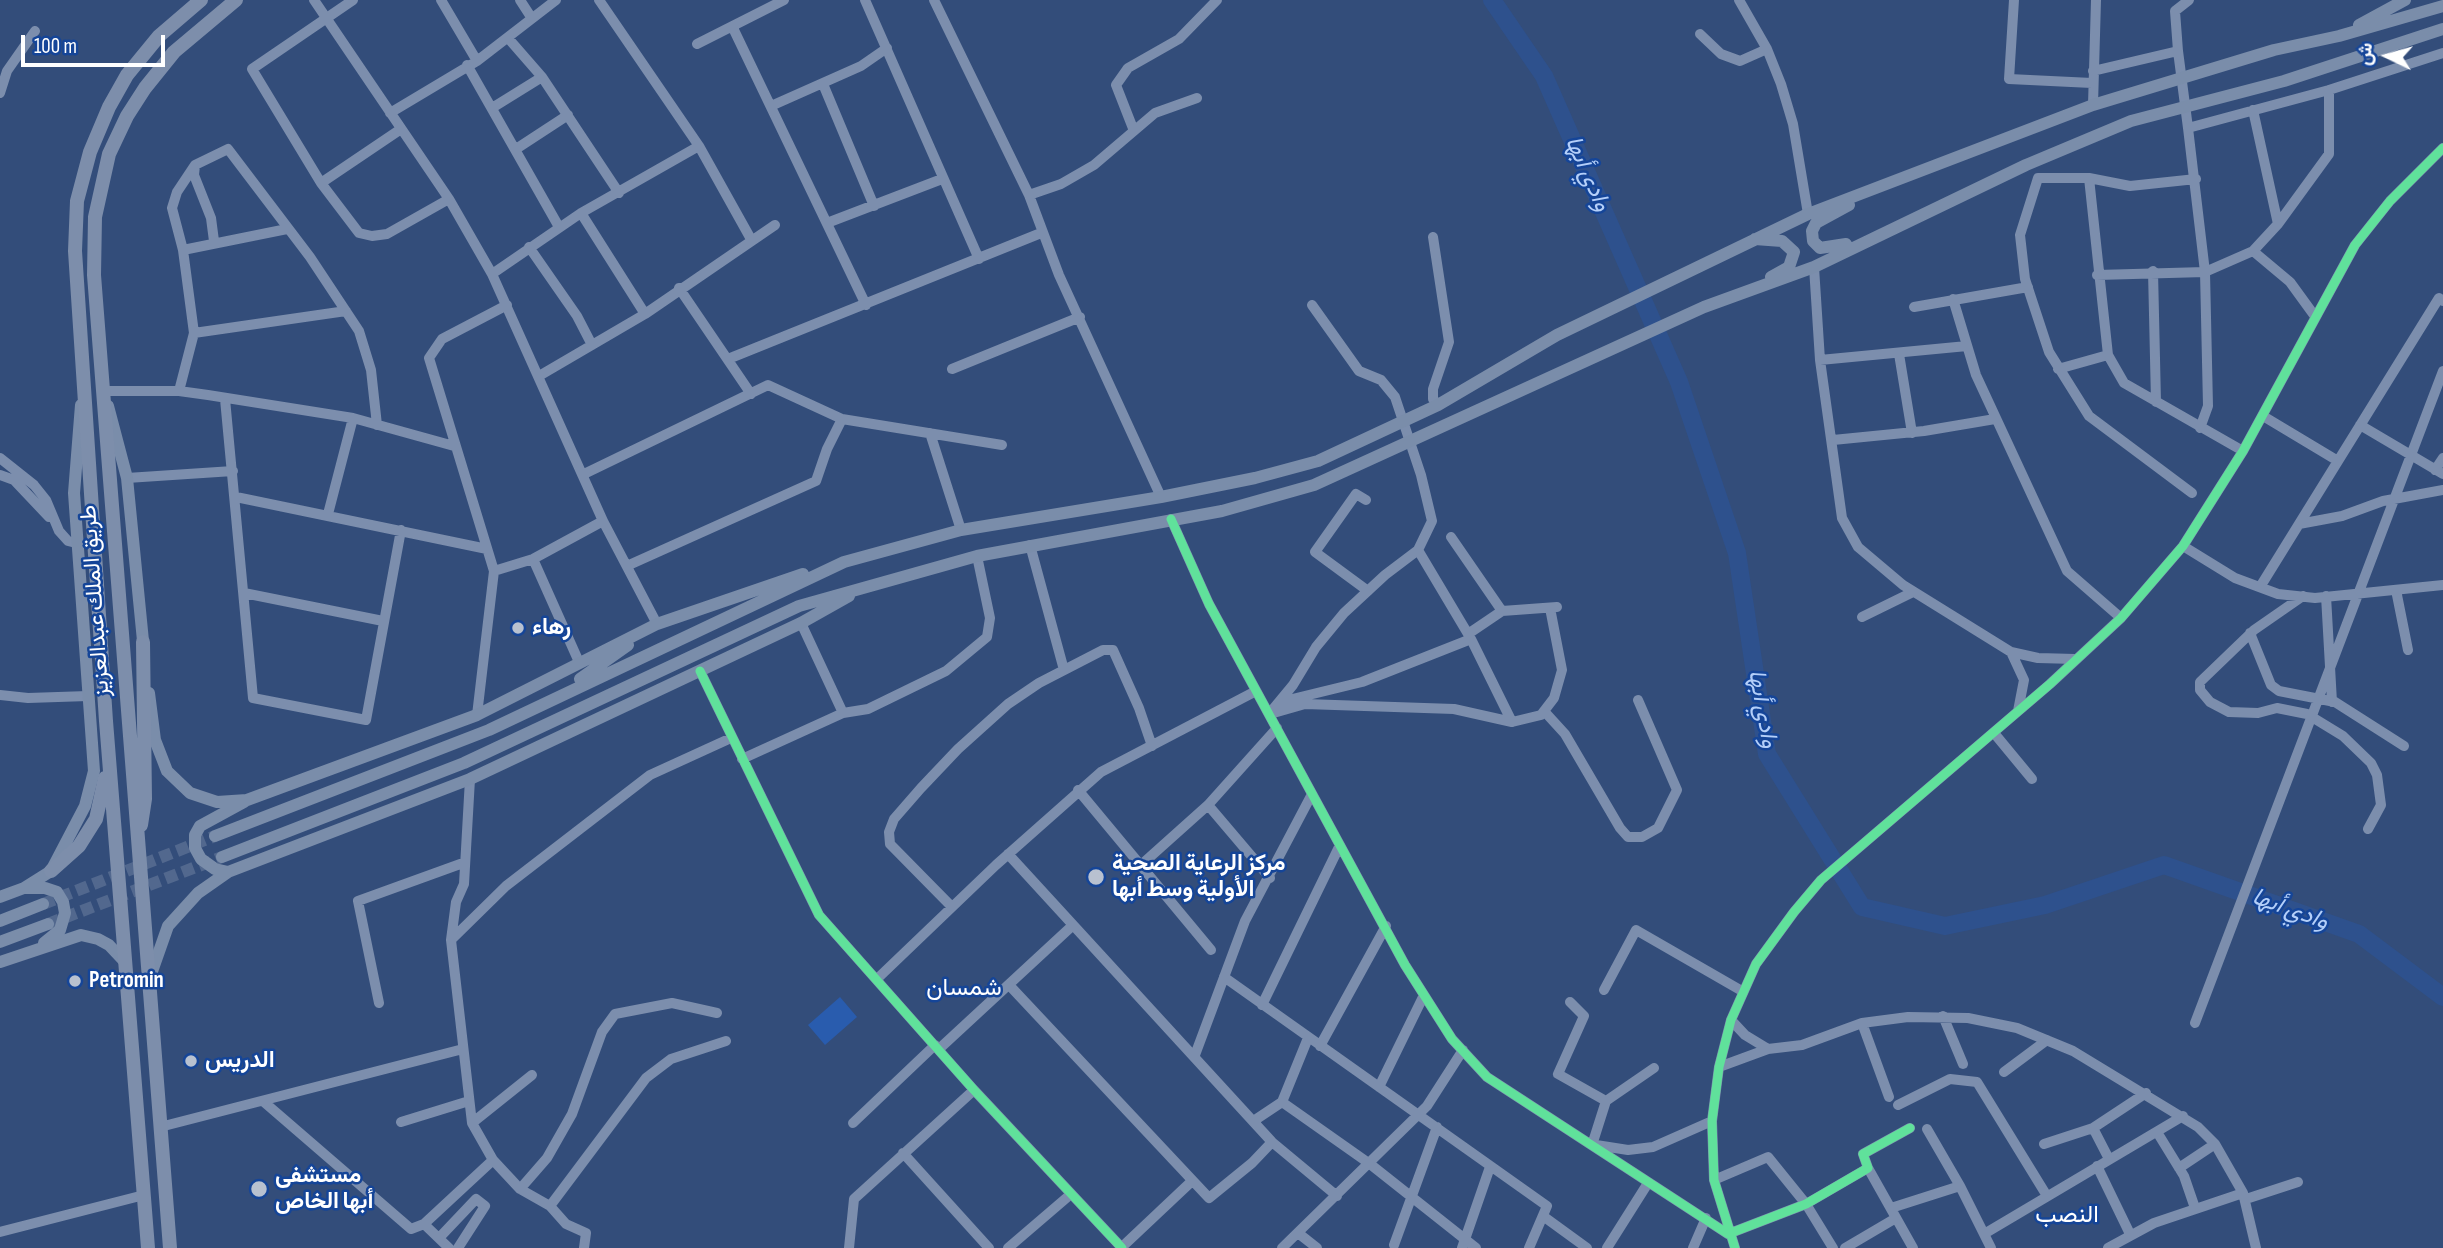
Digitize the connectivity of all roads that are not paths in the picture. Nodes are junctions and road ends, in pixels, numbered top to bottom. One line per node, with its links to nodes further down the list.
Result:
1 (201, 0): 108 (highway, طريق الملك عبدالعزيز)
2 (236, 0): 109 (highway, طريق الملك عبدالعزيز)
3 (314, 0): 19 (street)
4 (353, 0): 19 (street)
5 (442, 0): 32 (street)
6 (520, 0): 20 (street)
7 (556, 0): 20 (street)
8 (599, 0): 49 (street)
9 (784, 0): 21 (street)
10 (865, 0): 28 (street)
11 (934, 0): 59 (street)
12 (1217, 0): 48 (street)
13 (1739, 0): 29 (street)
14 (2014, 0): 35 (street)
15 (2096, 0): 33 (street)
16 (2189, 0): 30 (street)
17 (2405, 0): 25 (main road)
18 (2443, 6): 25 (main road)
19 (328, 17): 44 (street); 56 (street)
20 (531, 17): 26 (street)
21 (733, 28): 27 (street); 41 (street)
22 (2443, 29): 70 (main road)
23 (35, 31): 38 (street)
24 (1700, 34): 29 (street)
25 (2339, 36): 40 (main road)
26 (508, 38): 32 (street); 34 (street)
27 (696, 44)
28 (887, 48): 36 (street); 54 (street)
29 (1767, 49): 63 (street)
30 (2178, 51): 33 (street); 46 (street)
31 (2443, 53): 37 (street)
32 (472, 63): 42 (street); 44 (street)
33 (2093, 71): 35 (street)
34 (542, 77): 42 (street); 45 (street)
35 (2092, 83): 40 (street)
36 (823, 84): 41 (street); 61 (street)
37 (2329, 90): 43 (street); 65 (street)
38 (0, 93)
39 (1197, 98): 48 (street)
40 (2093, 105): 57 (main road)
41 (771, 106): 64 (street)
42 (492, 108): 51 (street)
43 (2253, 110): 46 (street); 65 (street)
44 (390, 113): 47 (street)
45 (568, 115): 51 (street); 58 (street)
46 (2188, 128): 55 (street)
47 (401, 129): 56 (street); 60 (street)
48 (1134, 131): 59 (street)
49 (699, 146): 58 (street); 74 (street)
50 (2443, 148): 95 (street)
51 (516, 149): 67 (street)
52 (195, 165): 68 (street); 73 (street); 76 (street)
53 (2089, 178): 55 (street); 83 (street); 84 (street)
54 (942, 179): 61 (street); 78 (street)
55 (2196, 179): 81 (street)
56 (321, 183): 60 (street)
57 (1878, 185): 63 (main road); 70 (main road)
58 (619, 193): 62 (street)
59 (1029, 195): 69 (street)
60 (449, 199): 82 (street)
61 (874, 206): 64 (street)
62 (581, 213): 67 (street); 94 (street)
63 (1808, 214): 72 (main road)
64 (827, 223): 90 (street)
65 (2278, 224): 77 (street)
66 (775, 225): 74 (street)
67 (559, 227): 75 (street)
68 (287, 229): 73 (street); 93 (street)
69 (1041, 233): 78 (street); 96 (street)
70 (1878, 235): 79 (main road)
71 (1433, 237): 114 (street)
72 (1754, 239): 86 (main road); 114 (main road)
73 (214, 241): 76 (street)
74 (751, 241): 85 (street)
75 (529, 247): 82 (street); 98 (street)
76 (183, 250): 97 (street)
77 (2253, 251): 81 (street); 95 (street)
78 (979, 259): 90 (street)
79 (1814, 267): 86 (main road); 103 (street)
80 (2153, 271): 81 (street); 83 (street); 113 (street)
81 (2205, 272): 122 (street)
82 (492, 274): 89 (street)
83 (2097, 275): 101 (street)
84 (2028, 287): 87 (street); 105 (street)
85 (679, 288): 94 (street); 102 (street)
86 (1741, 294): 125 (main road)
87 (1952, 299): 92 (street); 99 (street)
88 (2443, 300): 121 (street)
89 (507, 305): 107 (street); 128 (street)
90 (866, 305): 102 (street)
91 (1312, 305): 119 (street)
92 (1914, 307)
93 (346, 311): 97 (street); 120 (street)
94 (645, 314): 98 (street)
95 (2314, 315): 115 (street)
96 (1080, 317): 104 (street); 141 (street)
97 (194, 333): 110 (street)
98 (592, 345): 107 (street)
99 (1967, 346): 100 (street); 118 (street)
100 (1899, 354): 103 (street); 124 (street)
101 (2108, 355): 105 (street); 113 (street)
102 (728, 359): 111 (street)
103 (1820, 360): 126 (street)
104 (952, 369)
105 (2058, 369): 139 (street)
106 (2443, 371): 252 (street)
107 (539, 376): 135 (street)
108 (82, 387): 151 (main road); 199 (highway, طريق الملك عبدالعزيز)
109 (104, 391): 110 (street); 137 (main road); 216 (highway, طريق الملك عبدالعزيز)
110 (179, 391): 112 (street)
111 (751, 394): 117 (street); 135 (street)
112 (225, 399): 116 (street); 133 (street)
113 (2156, 402): 122 (street)
114 (1438, 405): 119 (main road)
115 (2263, 415): 129 (street); 132 (street)
116 (353, 418): 120 (street); 143 (street)
117 (842, 419): 123 (street); 159 (street)
118 (1995, 419): 124 (street); 172 (street)
119 (1402, 422): 125 (street); 141 (main road)
120 (377, 425): 128 (street)
121 (2360, 425): 132 (street); 134 (street)
122 (2200, 428): 129 (street)
123 (930, 433): 127 (street); 149 (street)
124 (1912, 433): 126 (street)
125 (1410, 439): 144 (main road); 155 (street)
126 (1833, 440): 166 (street)
127 (1002, 445)
128 (454, 446): 154 (street)
129 (2243, 452): 153 (street)
130 (0, 458): 146 (street)
131 (2443, 458): 134 (street)
132 (2338, 461): 147 (street)
133 (233, 471): 137 (street); 140 (street)
134 (2439, 472)
135 (584, 474): 145 (street)
136 (0, 475): 146 (street)
137 (127, 478): 178 (main road)
138 (2443, 490): 147 (street)
139 (2192, 493)
140 (236, 497): 143 (street); 167 (street)
141 (1161, 497): 149 (main road)
142 (1366, 500): 165 (street)
143 (328, 514): 148 (street)
144 (1171, 519): 152 (main road); 186 (street)
145 (603, 521): 157 (street); 159 (street)
146 (54, 522): 151 (street)
147 (2299, 524): 163 (street)
148 (401, 530): 154 (street); 173 (street)
149 (961, 530): 158 (main road)
150 (1451, 537): 170 (street)
151 (76, 543): 188 (main road)
152 (1030, 545): 156 (main road); 183 (street)
153 (2183, 546): 163 (street); 172 (street)
154 (487, 549): 160 (street)
155 (1418, 551): 165 (street); 177 (street)
156 (977, 556): 161 (main road); 195 (street)
157 (533, 559): 160 (street); 182 (street)
158 (844, 562): 175 (main road); 189 (main road)
159 (629, 565): 175 (street)
160 (494, 570): 196 (street)
161 (869, 585): 174 (main road); 198 (main road)
162 (2443, 585): 164 (street)
163 (2260, 587): 168 (street)
164 (2396, 590): 169 (street); 179 (street)
165 (1368, 591): 191 (street)
166 (1913, 592): 171 (street); 180 (street)
167 (244, 593): 173 (street); 173 (street)
168 (2303, 596): 169 (street); 176 (street)
169 (2326, 596): 192 (street)
170 (1502, 611): 177 (street); 193 (street)
171 (1862, 617)
172 (2121, 618): 181 (street)
173 (383, 621)
174 (801, 622): 184 (main road); 195 (street)
175 (657, 624): 182 (main road); 189 (main road)
176 (2250, 633): 192 (street); 213 (street)
177 (1469, 636): 191 (street); 200 (street)
178 (144, 642): 211 (main road); 216 (highway)
179 (2408, 650)
180 (2011, 652): 181 (street); 194 (street)
181 (2075, 659): 194 (street)
182 (579, 662): 196 (main road)
183 (1064, 670): 204 (street); 227 (street)
184 (700, 671): 185 (main road); 203 (street)
185 (658, 689): 198 (main road); 207 (main road)
186 (1256, 691): 197 (street); 204 (street)
187 (0, 695): 188 (street)
188 (88, 696): 221 (main road)
189 (553, 699): 214 (main road)
190 (1638, 700): 193 (street)
191 (1279, 702): 197 (street)
192 (2332, 702): 205 (street)
193 (1544, 711): 200 (street)
194 (2018, 712): 202 (street)
195 (843, 713): 206 (street)
196 (477, 715): 211 (main road)
197 (1269, 715): 200 (street); 201 (street)
198 (556, 719): 218 (main road)
199 (106, 721): 221 (highway); 237 (highway, طريق الملك عبدالعزيز)
200 (1512, 722)
201 (1277, 728): 210 (street); 212 (street)
202 (1994, 733): 208 (street); 243 (street)
203 (731, 738): 206 (street); 232 (street)
204 (1152, 746): 209 (street)
205 (2404, 747)
206 (742, 759): 239 (street)
207 (470, 779): 219 (street); 222 (main road)
208 (2032, 779)
209 (1079, 790): 217 (street); 220 (street)
210 (1312, 794): 215 (street); 223 (street)
211 (247, 800): 222 (main road)
212 (1208, 805): 220 (street); 223 (street)
213 (2368, 829)
214 (215, 836)
215 (1340, 845): 231 (street); 247 (street)
216 (137, 850): 240 (highway, طريق الملك عبدالعزيز)
217 (1008, 854): 227 (street); 230 (street)
218 (222, 857)
219 (463, 863): 232 (street); 246 (street)
220 (1140, 865): 235 (street)
221 (51, 871): 224 (main road)
222 (228, 872): 240 (main road)
223 (1270, 878): 238 (street)
224 (23, 888): 225 (main road); 234 (main road)
225 (0, 897)
226 (43, 904): 228 (main road)
227 (952, 907): 239 (street)
228 (0, 921)
229 (48, 923): 233 (main road)
230 (1072, 926): 241 (street); 261 (street)
231 (1386, 926): 244 (street); 256 (street)
232 (451, 940): 258 (street)
233 (0, 942)
234 (38, 948): 236 (main road); 237 (main road)
235 (1211, 950)
236 (0, 962)
237 (125, 962): 308 (highway, طريق الملك عبدالعزيز)
238 (1224, 977): 247 (street); 261 (street)
239 (878, 978): 257 (street)
240 (148, 983): 283 (highway, طريق الملك عبدالعزيز)
241 (1010, 986): 257 (street); 302 (street)
242 (1604, 990): 243 (street)
243 (1742, 991): 250 (street)
244 (1424, 995): 260 (street); 267 (street)
245 (1570, 1002): 272 (street)
246 (379, 1003)
247 (1262, 1005): 253 (street)
248 (717, 1013): 306 (street)
249 (1943, 1016): 251 (street); 254 (street); 262 (street)
250 (1731, 1020): 259 (street); 263 (street)
251 (1862, 1023): 259 (street); 270 (street)
252 (2195, 1023)
253 (1308, 1038): 256 (street); 274 (street)
254 (2047, 1040): 265 (street); 269 (street)
255 (726, 1041): 314 (street)
256 (1320, 1046): 267 (street)
257 (937, 1047): 268 (street); 282 (street)
258 (463, 1049): 271 (street); 273 (street)
259 (1768, 1049): 263 (street)
260 (1463, 1050): 276 (street); 290 (street)
261 (1195, 1055): 278 (street)
262 (1963, 1064)
263 (1719, 1067): 279 (street)
264 (1654, 1068): 272 (street)
265 (2004, 1072)
266 (532, 1075): 281 (street)
267 (1380, 1087): 276 (street)
268 (974, 1090): 293 (street); 307 (street)
269 (2146, 1093): 277 (street); 286 (street)
270 (1889, 1097)
271 (469, 1101): 280 (street); 281 (street)
272 (1606, 1101): 290 (street)
273 (264, 1102): 283 (street); 320 (street)
274 (1282, 1102): 278 (street); 296 (street)
275 (1898, 1105): 311 (street)
276 (1420, 1114): 284 (street); 296 (street)
277 (2183, 1116): 288 (street); 292 (street)
278 (1255, 1120): 289 (street)
279 (1712, 1121): 290 (street); 301 (street)
280 (401, 1122)
281 (472, 1123): 295 (street)
282 (853, 1123)
283 (160, 1127): 331 (highway, طريق الملك عبدالعزيز)
284 (1437, 1127): 297 (street); 310 (street)
285 (1910, 1128): 299 (street)
286 (2093, 1128): 291 (street); 294 (street)
287 (1927, 1129): 305 (street)
288 (2157, 1132): 294 (street); 300 (street)
289 (1272, 1142): 302 (street); 309 (street)
290 (1592, 1144): 304 (street)
291 (2044, 1144)
292 (2215, 1144): 300 (street); 312 (street)
293 (903, 1153): 335 (street); 336 (street)
294 (2109, 1159): 298 (street)
295 (493, 1160): 306 (street); 320 (street)
296 (1370, 1164): 309 (street); 310 (street)
297 (1490, 1167): 317 (street); 327 (street)
298 (2097, 1167): 311 (street); 325 (street)
299 (1868, 1168): 313 (street); 315 (street)
300 (2179, 1168): 316 (street)
301 (1714, 1180): 313 (street); 323 (street)
302 (1192, 1181): 338 (street)
303 (2298, 1182): 312 (street)
304 (1648, 1183): 318 (street); 344 (street)
305 (1960, 1186): 315 (street); 324 (street)
306 (520, 1189): 314 (street)
307 (1071, 1194): 337 (street); 338 (street)
308 (144, 1195): 321 (street); 330 (highway, طريق الملك عبدالعزيز)
309 (1337, 1196): 322 (street)
310 (1411, 1196): 327 (street); 328 (street)
311 (2047, 1196): 324 (street)
312 (2245, 1196): 316 (street); 352 (street)
313 (1806, 1204): 323 (street); 347 (street)
314 (550, 1206): 334 (street)
315 (1891, 1208): 319 (street)
316 (2195, 1208): 325 (street)
317 (1543, 1216): 342 (street); 343 (street)
318 (1706, 1218): 323 (street); 345 (street)
319 (1896, 1218): 348 (street); 349 (street)
320 (424, 1224): 326 (street)
321 (0, 1232)
322 (1298, 1233): 339 (street); 340 (street)
323 (1728, 1234): 346 (street)
324 (1984, 1234): 350 (street)
325 (2130, 1234): 329 (street)
326 (439, 1238): 332 (street); 333 (street)
327 (1464, 1244): 341 (street)
328 (1394, 1245)
329 (2121, 1245): 351 (street)
330 (148, 1248)
331 (170, 1248)
332 (450, 1248)
333 (458, 1248)
334 (584, 1248)
335 (849, 1248)
336 (989, 1248)
337 (1008, 1248)
338 (1122, 1248)
339 (1282, 1248)
340 (1317, 1248)
341 (1476, 1248)
342 (1529, 1248)
343 (1587, 1248)
344 (1606, 1248)
345 (1693, 1248)
346 (1735, 1248)
347 (1833, 1248)
348 (1845, 1248)
349 (1913, 1248)
350 (1991, 1248)
351 (2108, 1248)
352 (2256, 1248)

